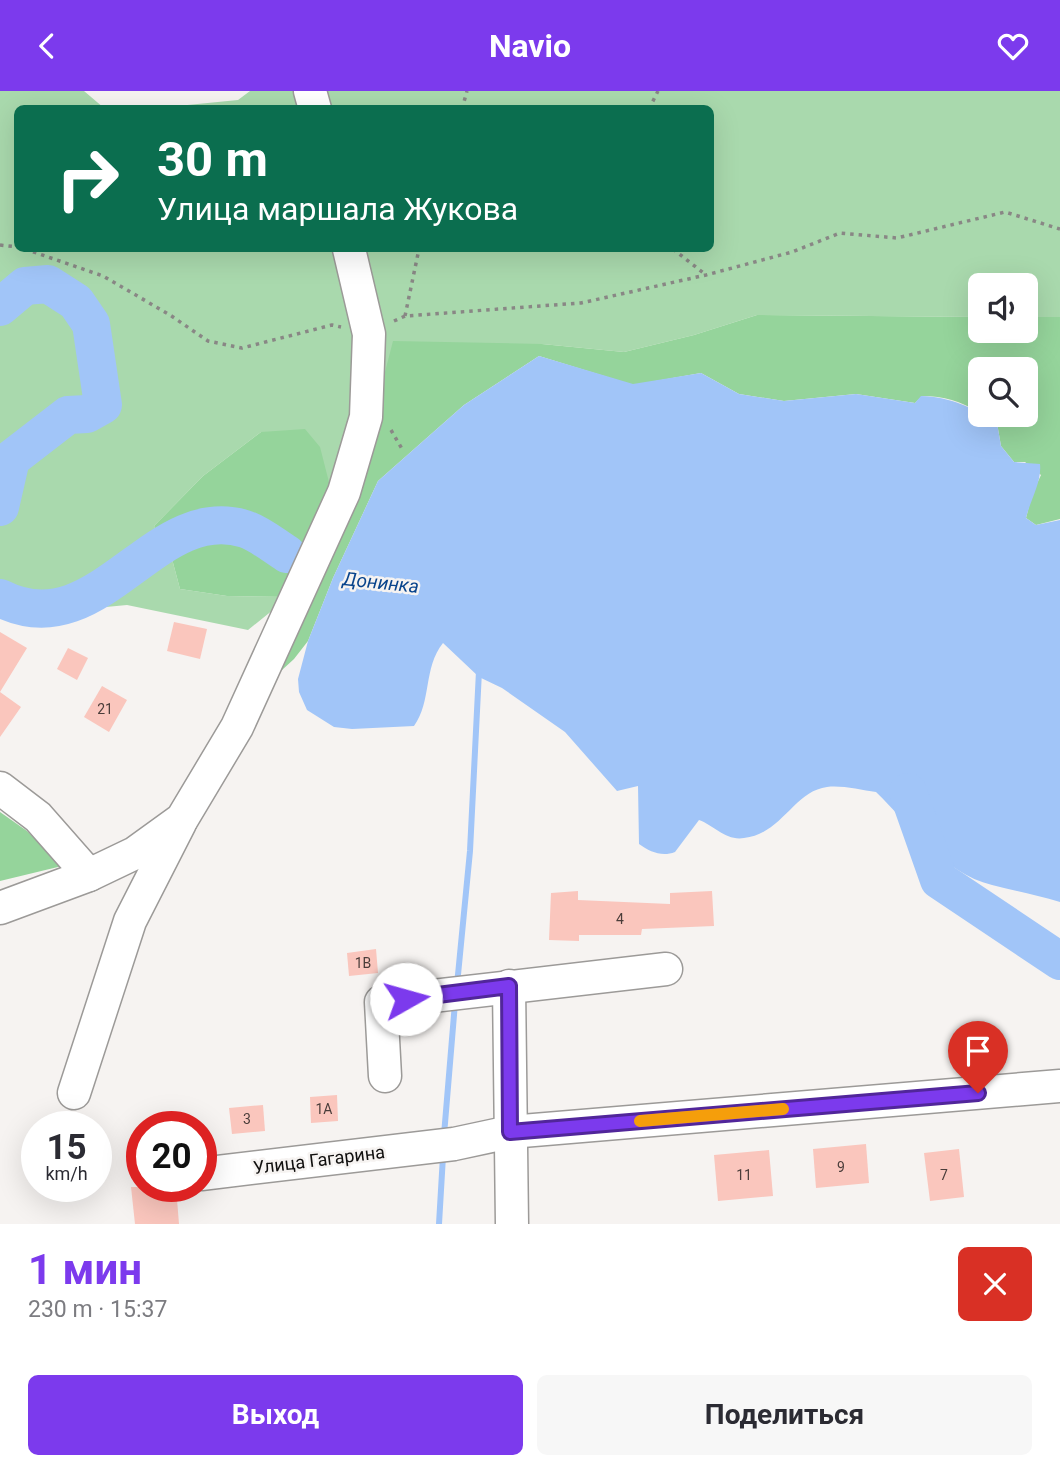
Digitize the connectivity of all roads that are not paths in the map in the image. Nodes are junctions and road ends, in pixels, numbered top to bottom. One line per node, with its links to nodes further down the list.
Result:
1 (350, 252): 3 (street)
2 (0, 788): 4 (street)
3 (182, 818): 4 (street); 10 (street)
4 (89, 875): 5 (street)
5 (0, 908)
6 (666, 969): 7 (street)
7 (509, 986): 8 (street); 11 (street)
8 (385, 1076)
9 (1060, 1086): 11 (street, Улица Гагарина)
10 (74, 1093)
11 (510, 1132): 12 (street, Улица Гагарина); 13 (street)
12 (217, 1172)
13 (512, 1224)

